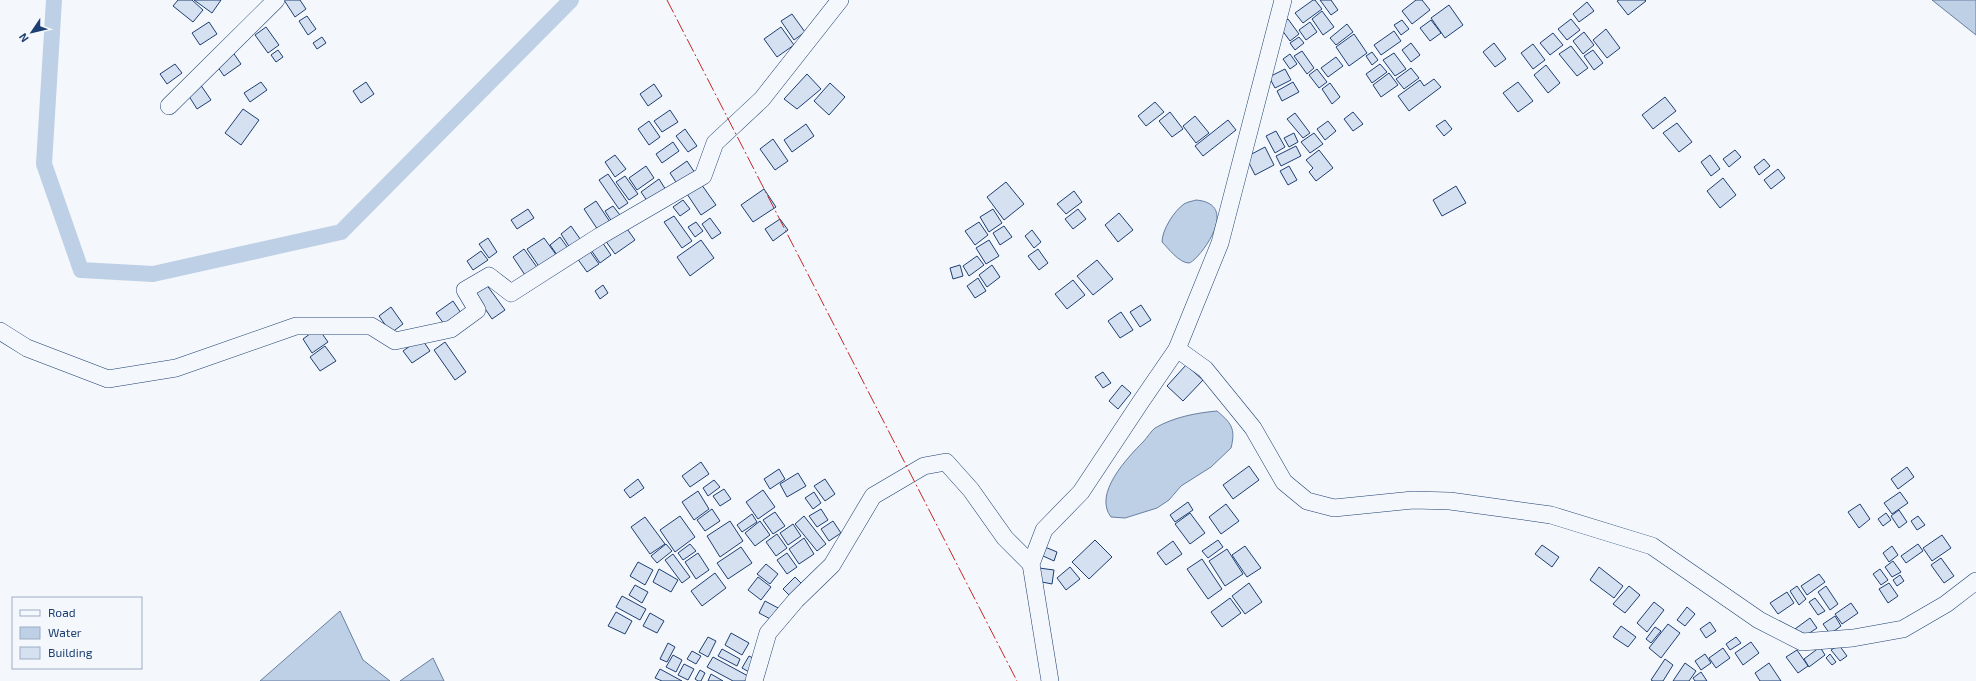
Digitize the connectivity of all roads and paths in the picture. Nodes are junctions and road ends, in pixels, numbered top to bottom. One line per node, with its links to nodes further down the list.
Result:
1 (276, 0): 4 (street)
2 (840, 0): 5 (street)
3 (1283, 0): 6 (street)
4 (169, 106)
5 (0, 331)
6 (1177, 349): 7 (street); 8 (street)
7 (1031, 564): 9 (street); 10 (street)
8 (1976, 581)
9 (754, 681)
10 (1050, 681)

